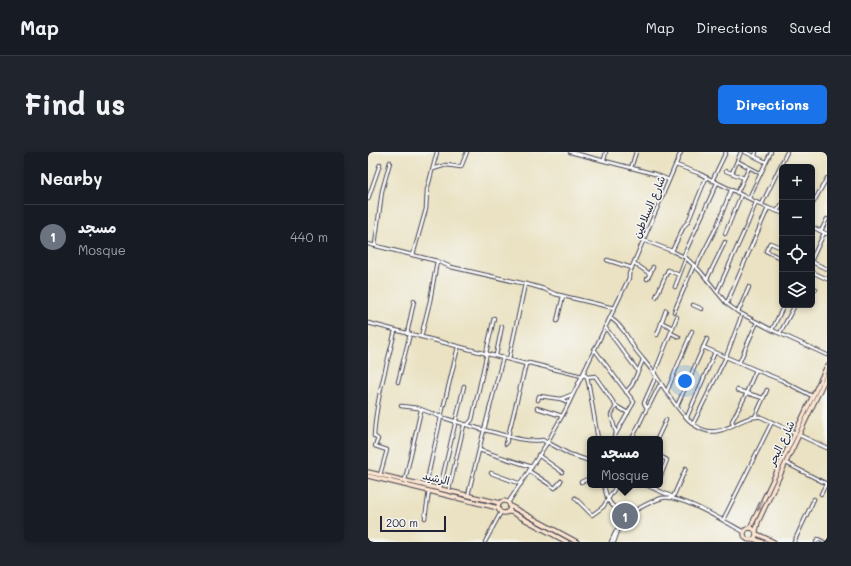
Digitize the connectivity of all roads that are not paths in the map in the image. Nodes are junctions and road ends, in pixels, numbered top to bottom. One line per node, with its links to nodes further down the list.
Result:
1 (437, 152): 22 (street)
2 (467, 152): 22 (street)
3 (570, 152): 14 (street)
4 (606, 152): 14 (street)
5 (636, 152): 20 (street)
6 (680, 152): 19 (street, شارع السلاطين)
7 (726, 152): 30 (street)
8 (742, 152): 16 (street)
9 (745, 152): 13 (street)
10 (756, 152): 13 (street)
11 (771, 152): 17 (street)
12 (787, 152): 39 (street)
13 (754, 156): 17 (street)
14 (604, 160): 20 (street)
15 (390, 162): 51 (street)
16 (737, 162): 21 (street); 24 (street)
17 (766, 162): 25 (street)
18 (380, 164): 36 (street)
19 (676, 165): 26 (street); 29 (street, شارع السلاطين)
20 (631, 168): 29 (street)
21 (748, 168): 25 (street); 27 (street)
22 (434, 169): 55 (street)
23 (726, 171): 24 (street)
24 (732, 173): 27 (street)
25 (760, 173): 35 (street)
26 (706, 178): 30 (street); 53 (street)
27 (744, 178): 33 (street)
28 (827, 178): 37 (street)
29 (669, 180): 48 (street, شارع السلاطين)
30 (712, 181): 31 (street)
31 (717, 183): 32 (street); 56 (street)
32 (731, 190): 33 (street); 62 (street)
33 (737, 193): 34 (street)
34 (741, 195): 35 (street); 47 (street)
35 (749, 198): 38 (street)
36 (368, 199)
37 (815, 200)
38 (756, 202): 39 (street); 75 (street)
39 (762, 204): 40 (street)
40 (768, 208): 42 (street); 79 (street)
41 (779, 208): 42 (street)
42 (777, 211)
43 (827, 219): 45 (street)
44 (815, 228): 45 (street)
45 (821, 231): 46 (street)
46 (826, 233): 54 (street)
47 (725, 234)
48 (643, 240): 53 (street); 61 (street, شارع السلاطين)
49 (725, 242): 70 (street)
50 (368, 244): 51 (street)
51 (375, 246): 55 (street)
52 (779, 246): 57 (street)
53 (672, 251): 56 (street)
54 (815, 254)
55 (413, 255): 59 (street)
56 (686, 258): 62 (street); 68 (street)
57 (779, 258)
58 (606, 260): 64 (street)
59 (437, 261): 72 (street); 106 (street)
60 (815, 262): 65 (street)
61 (634, 263): 64 (street, شارع السلاطين); 67 (street)
62 (695, 266): 70 (street); 86 (street)
63 (653, 267): 67 (street)
64 (632, 268): 81 (street, شارع السلاطين)
65 (827, 269)
66 (815, 273): 71 (street)
67 (650, 274): 69 (street)
68 (679, 275): 73 (street); 77 (street)
69 (647, 279)
70 (707, 279): 75 (street)
71 (827, 279)
72 (525, 284): 76 (street); 118 (street)
73 (675, 287)
74 (749, 287): 87 (street)
75 (716, 292): 79 (street)
76 (563, 296): 81 (street); 92 (street)
77 (656, 297)
78 (414, 301): 104 (street)
79 (727, 304): 87 (street)
80 (693, 305): 84 (street)
81 (614, 308): 91 (street, شارع السلاطين)
82 (783, 308): 99 (street)
83 (794, 308): 103 (street)
84 (702, 309)
85 (666, 310): 93 (street)
86 (674, 312)
87 (738, 312): 88 (street)
88 (742, 314): 94 (street); 117 (street)
89 (677, 317): 98 (street)
90 (494, 318): 113 (street)
91 (610, 318): 97 (street, شارع السلاطين); 119 (street)
92 (557, 321)
93 (661, 322): 98 (street); 105 (street)
94 (757, 322): 99 (street); 120 (street)
95 (368, 323): 100 (street)
96 (502, 326): 114 (street)
97 (605, 326): 111 (street, شارع السلاطين); 124 (street)
98 (673, 328): 102 (street)
99 (772, 330): 103 (street)
100 (395, 331): 104 (street); 185 (street)
101 (692, 331): 135 (street)
102 (671, 333): 107 (street); 125 (street)
103 (780, 333): 115 (street)
104 (408, 334): 106 (street); 129 (street)
105 (657, 335)
106 (421, 337): 110 (street)
107 (679, 337)
108 (707, 339): 109 (street)
109 (703, 346): 112 (street); 145 (street)
110 (458, 347): 113 (street); 152 (street)
111 (594, 350): 126 (street, شارع السلاطين); 134 (street)
112 (715, 352): 117 (street); 153 (street)
113 (487, 353): 114 (street); 155 (street)
114 (496, 355): 116 (street)
115 (827, 355)
116 (503, 357): 118 (street); 163 (street)
117 (726, 357): 120 (street); 159 (street)
118 (509, 359): 121 (street)
119 (644, 360): 124 (street); 125 (street)
120 (739, 363): 123 (street)
121 (526, 364): 126 (street); 166 (street)
122 (827, 366): 138 (main road, شارع البحر)
123 (756, 370): 136 (street); 138 (street)
124 (638, 371): 134 (street)
125 (655, 375): 130 (street); 147 (street)
126 (582, 376): 127 (street); 137 (street, شارع السلاطين)
127 (587, 377): 144 (street); 167 (street)
128 (826, 377): 149 (main road, شارع البحر)
129 (398, 382)
130 (662, 384): 135 (street); 147 (street)
131 (464, 386): 157 (street)
132 (737, 390): 136 (street)
133 (766, 390): 139 (street)
134 (626, 392): 150 (street)
135 (667, 392): 145 (street)
136 (747, 393): 139 (street); 160 (street)
137 (573, 394): 140 (street); 142 (street, شارع السلاطين)
138 (812, 396): 149 (main road, شارع البحر)
139 (763, 398): 154 (street)
140 (561, 399): 141 (street); 142 (street)
141 (538, 400)
142 (569, 403): 151 (street, شارع السلاطين)
143 (401, 406): 148 (street)
144 (616, 406): 150 (street); 164 (street)
145 (677, 406): 153 (street)
146 (537, 408): 151 (street)
147 (647, 408): 168 (street)
148 (422, 410): 152 (street); 188 (street)
149 (807, 412): 165 (main road, شارع البحر)
150 (628, 413): 164 (street)
151 (562, 416): 170 (street, شارع السلاطين)
152 (441, 417): 157 (street); 193 (street)
153 (687, 417): 159 (street)
154 (755, 417): 158 (street); 160 (street)
155 (472, 420): 161 (street); 162 (street)
156 (666, 420): 169 (street)
157 (456, 422): 161 (street); 194 (street)
158 (772, 422): 165 (street); 215 (street)
159 (693, 424): 160 (street)
160 (733, 424)
161 (465, 425): 162 (street); 199 (street)
162 (476, 427): 163 (street)
163 (484, 430): 166 (street); 173 (street)
164 (616, 434)
165 (797, 434): 172 (street); 177 (main road, شارع البحر); 217 (main road, شارع البحر, one-way to 217)
166 (508, 436): 170 (street); 171 (street)
167 (597, 436)
168 (633, 436)
169 (658, 436)
170 (547, 443): 174 (street, شارع السلاطين); 176 (street)
171 (506, 444)
172 (827, 448)
173 (479, 450): 178 (street); 201 (street)
174 (538, 455): 178 (street, شارع السلاطين); 183 (street)
175 (663, 458): 180 (street)
176 (587, 460)
177 (786, 464): 192 (street); 219 (main road, شارع البحر)
178 (532, 467): 181 (street, شارع السلاطين)
179 (686, 468): 202 (street)
180 (663, 470)
181 (529, 471): 189 (street); 191 (street, شارع السلاطين)
182 (368, 472): 185 (main road, الرشيد)
183 (562, 472)
184 (491, 473): 191 (street)
185 (380, 475): 188 (main road, الرشيد)
186 (368, 476): 198 (main road, الرشيد)
187 (587, 479): 190 (street)
188 (405, 480): 193 (main road, الرشيد)
189 (560, 481)
190 (581, 482)
191 (521, 484): 208 (street, شارع السلاطين)
192 (827, 484): 200 (street)
193 (426, 485): 194 (main road, الرشيد)
194 (440, 488): 199 (main road, الرشيد)
195 (605, 488): 204 (street)
196 (615, 488): 204 (street)
197 (655, 489): 202 (street)
198 (430, 490): 209 (main road, الرشيد); 214 (street)
199 (449, 490): 201 (main road, الرشيد)
200 (821, 494)
201 (468, 496): 207 (main road, الرشيد)
202 (673, 497): 206 (street)
203 (575, 498): 204 (street)
204 (609, 499): 210 (street)
205 (814, 499): 227 (street)
206 (681, 501): 213 (street); 215 (street)
207 (500, 503): 208 (main road); 209 (main road)
208 (509, 504): 212 (main road); 223 (main road)
209 (498, 508): 211 (main road)
210 (619, 509): 213 (street); 216 (street)
211 (501, 512): 212 (main road); 221 (street)
212 (507, 512): 222 (main road)
213 (630, 513): 216 (street)
214 (425, 518)
215 (723, 520): 218 (street)
216 (620, 521): 224 (street)
217 (750, 528): 218 (main road); 219 (main road)
218 (744, 532): 220 (main road)
219 (756, 532): 220 (main road); 226 (main road)
220 (754, 539): 225 (main road)
221 (484, 542)
222 (567, 542)
223 (577, 542)
224 (613, 542)
225 (762, 542)
226 (774, 542)
227 (794, 542)
228 (816, 542): 229 (street)
229 (824, 542)

